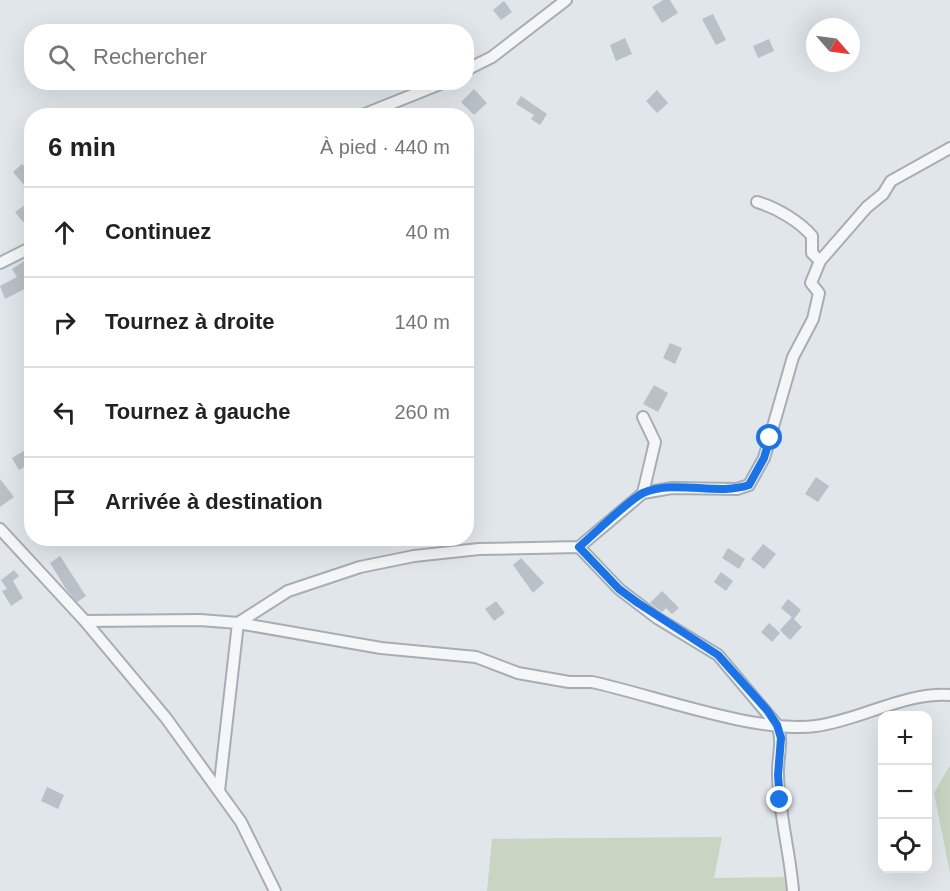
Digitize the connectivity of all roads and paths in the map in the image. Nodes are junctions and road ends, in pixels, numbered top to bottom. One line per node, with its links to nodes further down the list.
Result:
1 (566, 0): 2 (street)
2 (474, 66)
3 (425, 90): 4 (street)
4 (380, 108)
5 (950, 148): 8 (street)
6 (758, 202): 8 (street)
7 (24, 251): 9 (street)
8 (820, 261): 11 (street)
9 (0, 263)
10 (643, 417): 11 (street)
11 (643, 493): 13 (street)
12 (0, 529): 14 (street)
13 (579, 547): 15 (street); 17 (street)
14 (85, 621): 15 (street); 20 (street)
15 (238, 623): 17 (street); 20 (street)
16 (950, 695): 18 (street)
17 (777, 725): 18 (street); 19 (street)
18 (789, 726): 19 (street)
19 (781, 738): 22 (street)
20 (219, 791): 21 (street)
21 (275, 891)
22 (792, 891)

